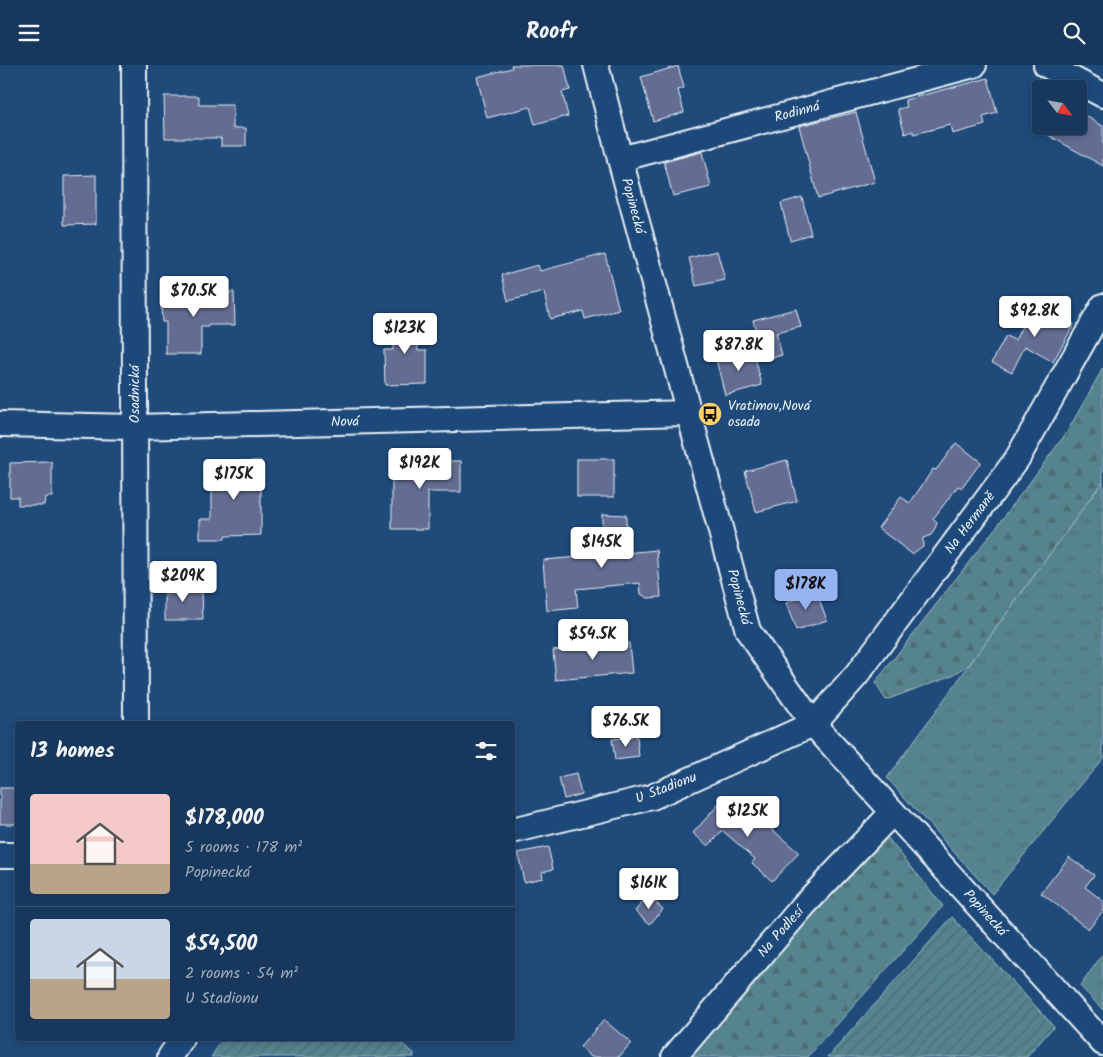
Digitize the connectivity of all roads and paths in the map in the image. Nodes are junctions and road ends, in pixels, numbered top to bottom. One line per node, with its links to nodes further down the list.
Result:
1 (134, 65): 10 (street, Osadnická)
2 (596, 65): 6 (street, Popinecká)
3 (974, 65): 6 (street, Rodinná)
4 (1046, 65): 5 (street)
5 (1103, 95)
6 (620, 159): 8 (street, Popinecká)
7 (1103, 306): 12 (street, Na Hermaně)
8 (689, 413): 10 (street, Nová); 12 (street, Popinecká)
9 (0, 424): 10 (street, Nová)
10 (135, 427): 11 (street, Osadnická)
11 (136, 721)
12 (813, 724): 13 (street, Popinecká); 14 (street, U Stadionu)
13 (893, 812): 18 (street, Popinecká); 20 (street, Na Podlesí)
14 (515, 830)
15 (0, 855): 16 (street)
16 (15, 855)
17 (181, 1041): 19 (street)
18 (1103, 1043)
19 (170, 1057)
20 (674, 1057)

